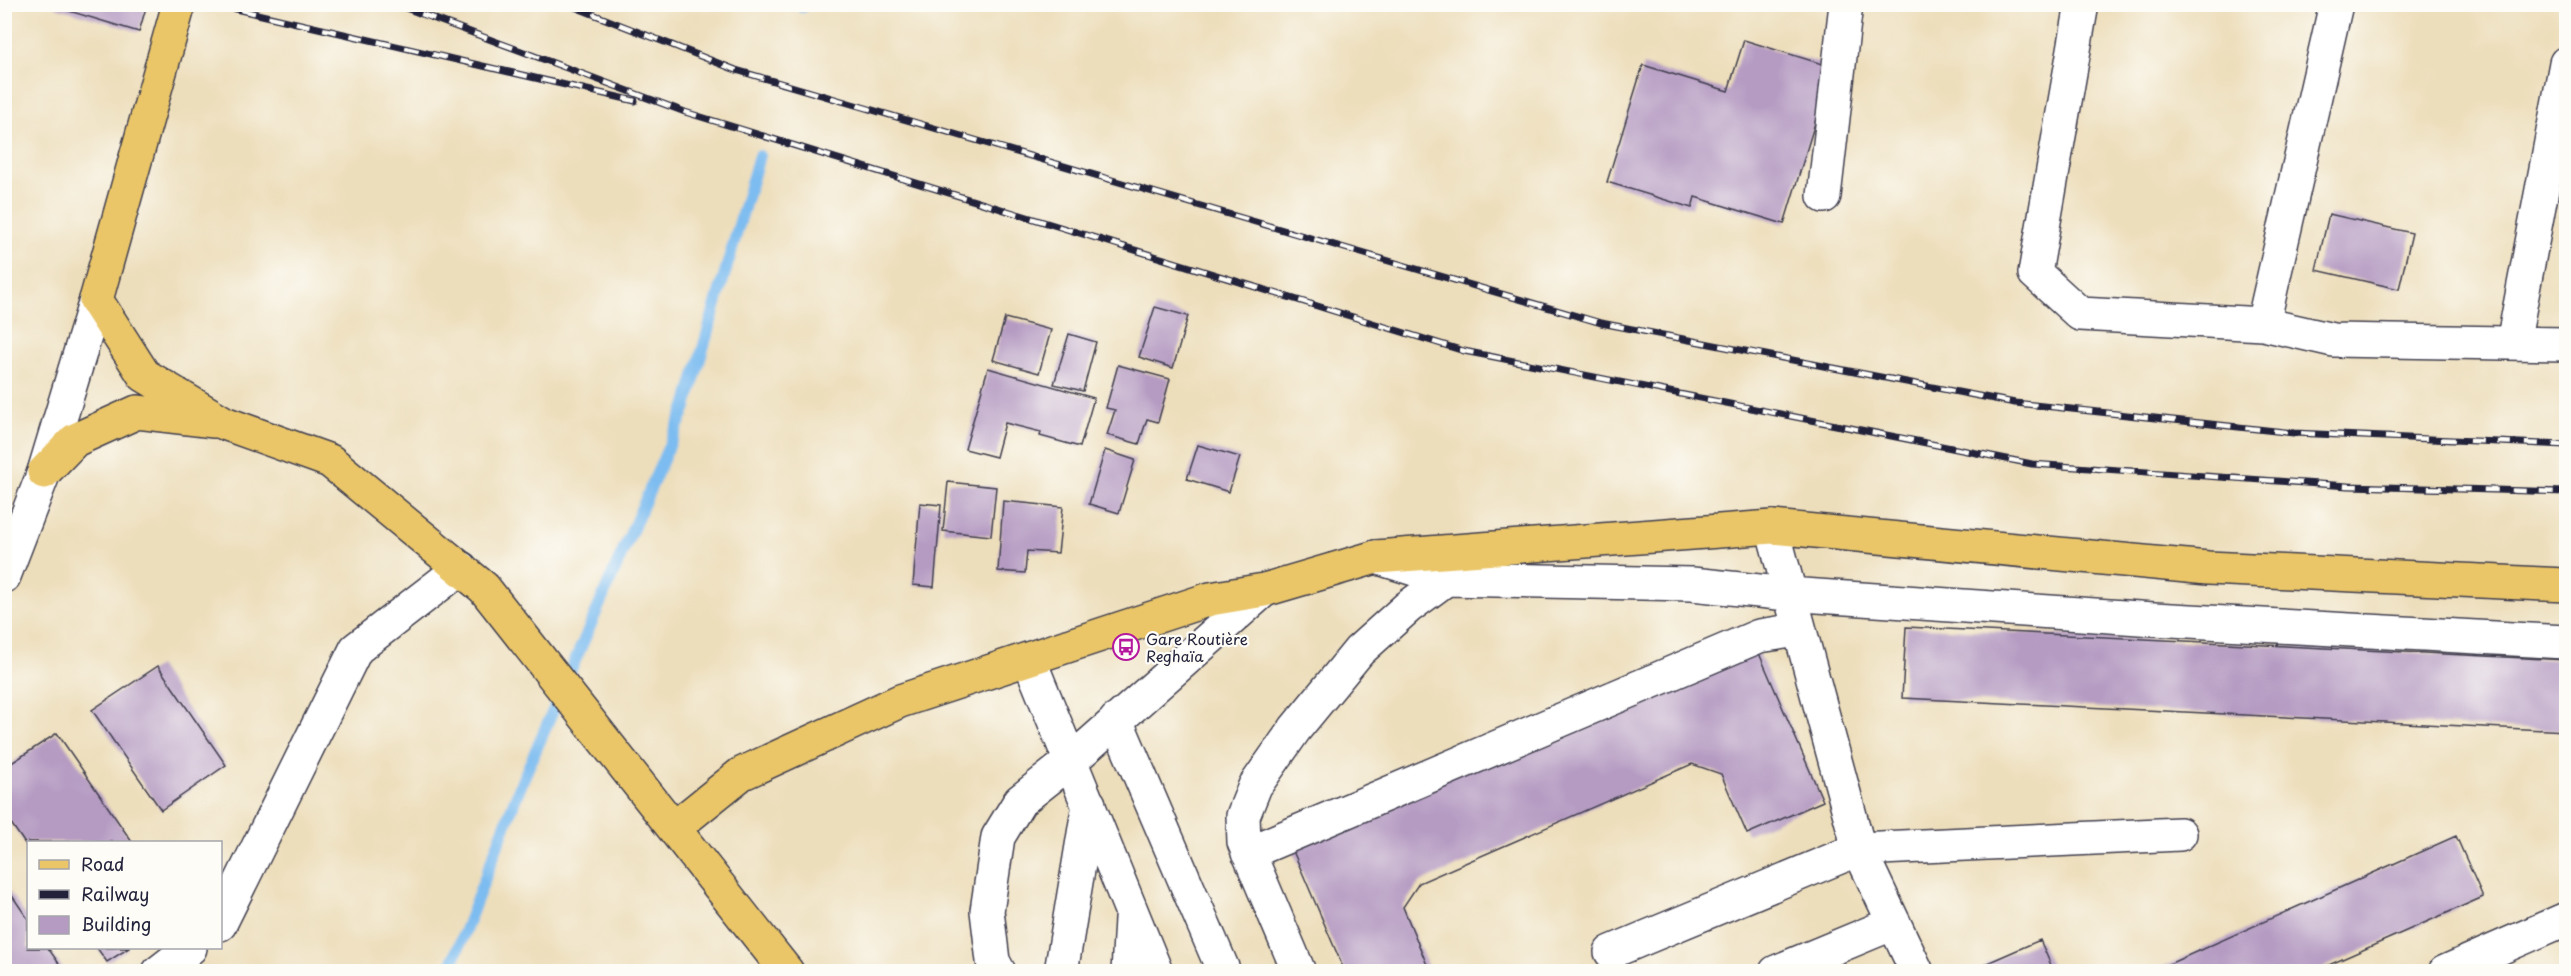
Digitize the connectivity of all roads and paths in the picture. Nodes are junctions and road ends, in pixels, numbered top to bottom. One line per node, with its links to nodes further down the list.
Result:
1 (179, 4): 7 (main road)
2 (1846, 4): 6 (street)
3 (2082, 4): 8 (street)
4 (2336, 4): 8 (street)
5 (2566, 63): 9 (street)
6 (1824, 196)
7 (96, 300): 11 (main road); 12 (street)
8 (2264, 324): 9 (street)
9 (2513, 343): 10 (street)
10 (2566, 344)
11 (224, 423): 12 (main road); 16 (main road)
12 (44, 472): 15 (street)
13 (1772, 527): 14 (main road); 18 (main road); 20 (street)
14 (1376, 558): 17 (street); 19 (main road)
15 (4, 576)
16 (473, 578): 27 (main road); 32 (street)
17 (1446, 579): 20 (street); 30 (street)
18 (2566, 585)
19 (1264, 590): 23 (main road); 24 (street)
20 (1788, 594): 21 (street); 22 (street)
21 (1798, 630): 29 (street); 30 (street)
22 (2566, 642)
23 (1029, 659): 25 (street); 27 (main road)
24 (1116, 720): 25 (street); 43 (street)
25 (1072, 760): 26 (street); 39 (street)
26 (1089, 804): 31 (street); 40 (street)
27 (674, 828): 38 (main road)
28 (2180, 834): 29 (street)
29 (1859, 849): 34 (street); 36 (street)
30 (1248, 853): 44 (street)
31 (1132, 910): 41 (street); 42 (street)
32 (222, 920)
33 (2566, 920): 47 (street)
34 (1894, 923): 45 (street); 46 (street)
35 (189, 949): 37 (street)
36 (1611, 952)
37 (159, 972)
38 (787, 972)
39 (999, 972)
40 (1061, 972)
41 (1128, 972)
42 (1156, 972)
43 (1224, 972)
44 (1299, 972)
45 (1776, 972)
46 (1917, 972)
47 (2445, 972)

